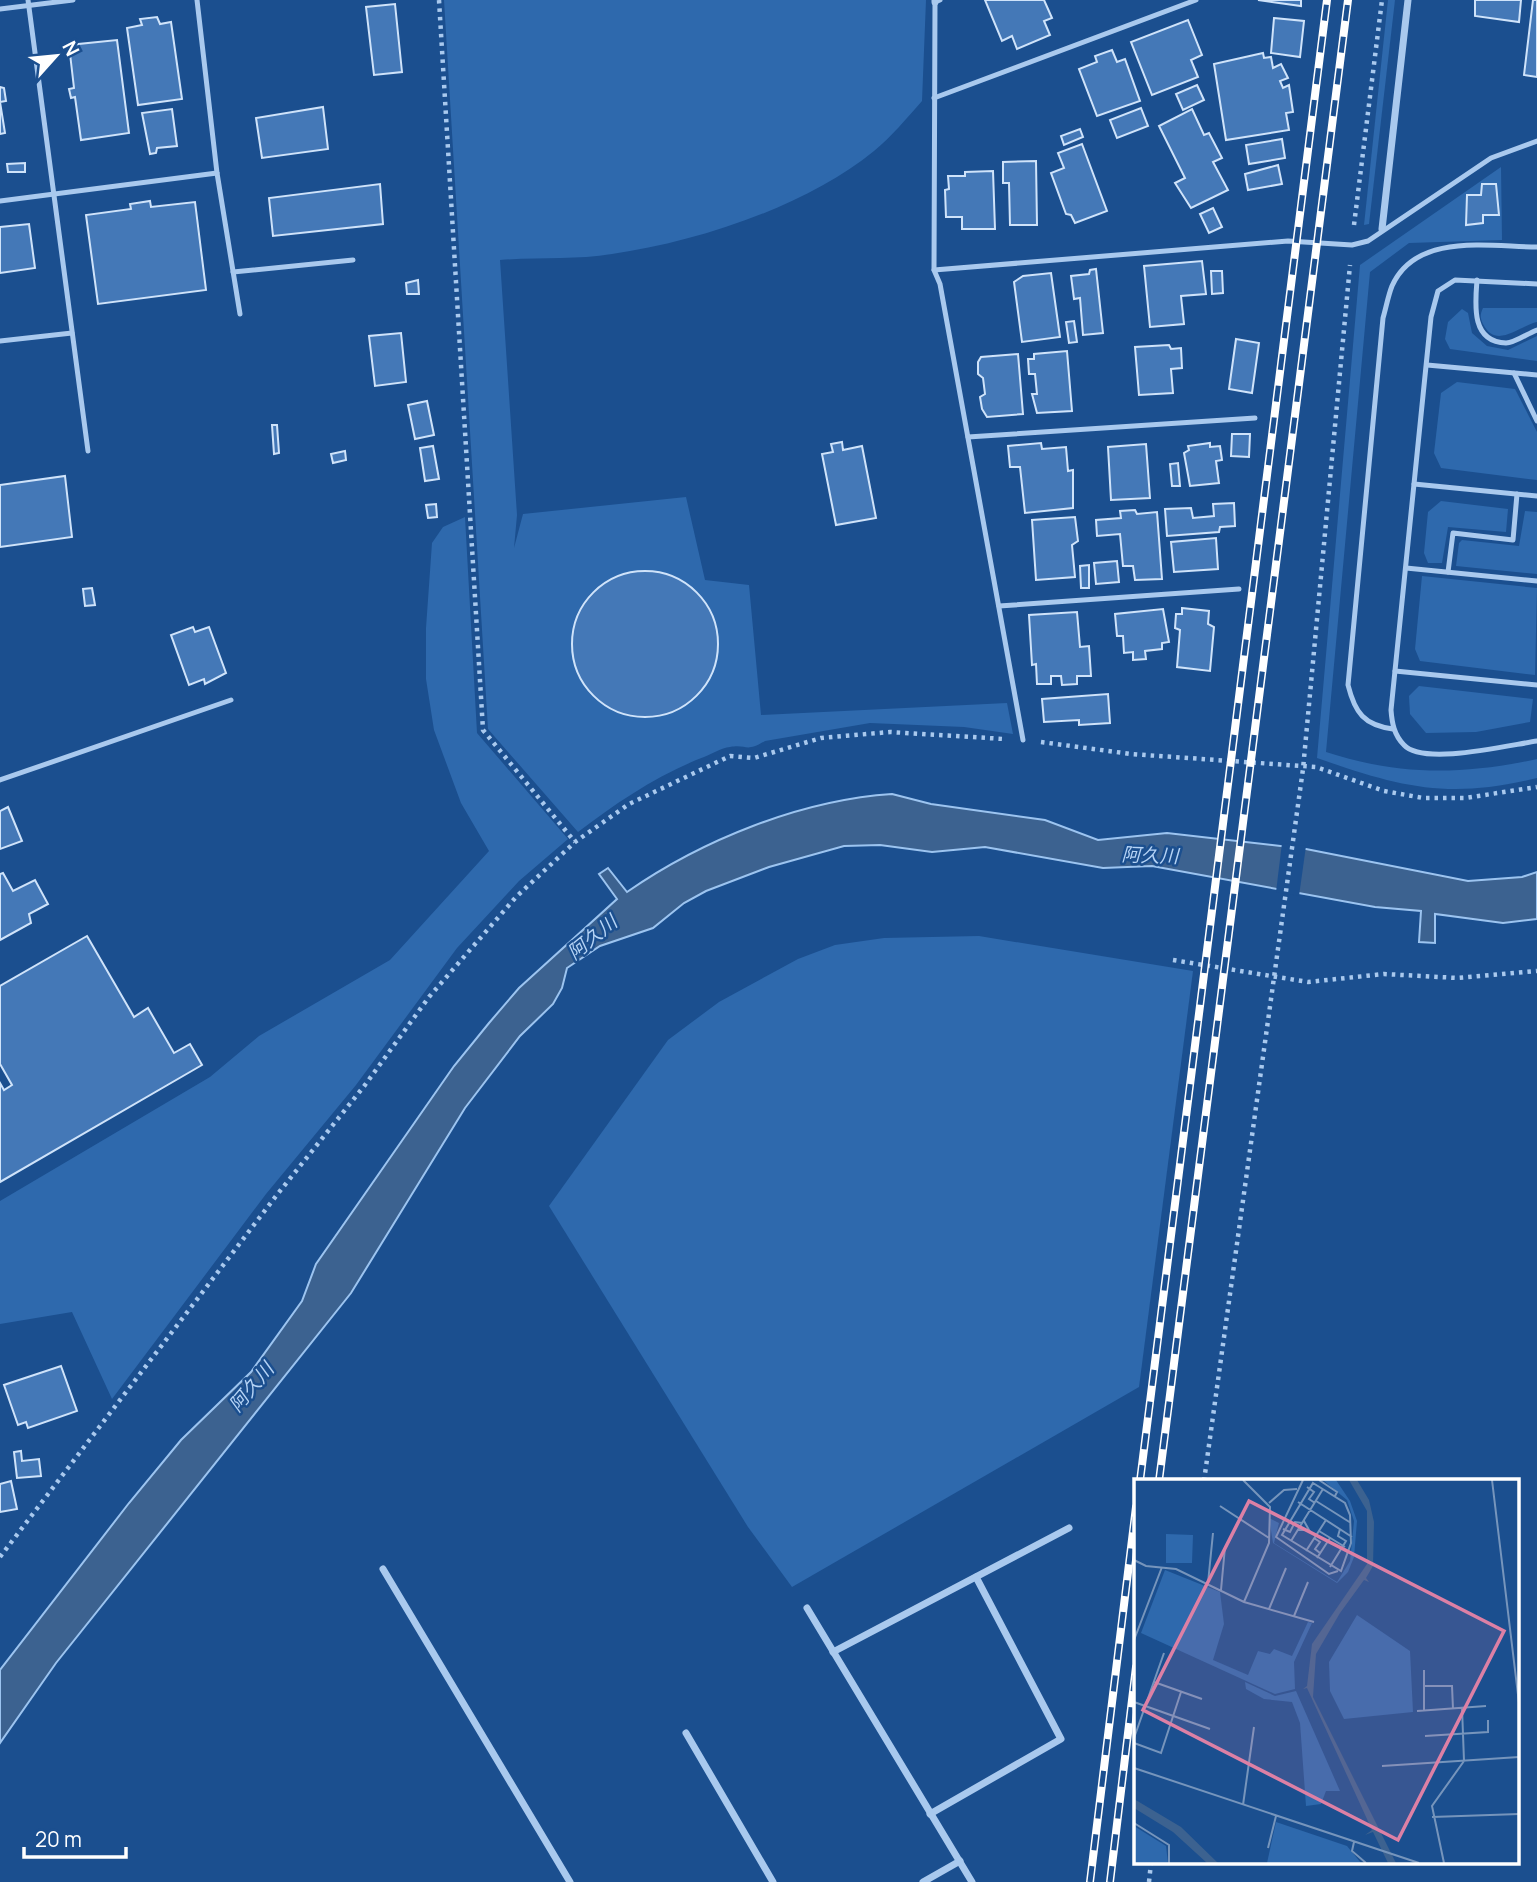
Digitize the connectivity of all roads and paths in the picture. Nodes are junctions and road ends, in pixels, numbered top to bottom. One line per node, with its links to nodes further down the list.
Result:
1 (73, 0): 8 (lane)
2 (197, 0): 12 (lane)
3 (439, 0): 51 (path)
4 (1196, 0): 10 (lane)
5 (1382, 0): 16 (path)
6 (1408, 0): 15 (street)
7 (937, 1): 10 (lane)
8 (29, 3): 9 (lane); 13 (lane)
9 (0, 9)
10 (934, 99): 19 (lane)
11 (1537, 141): 15 (lane)
12 (217, 173): 13 (lane); 20 (lane)
13 (54, 192): 14 (lane); 25 (lane)
14 (0, 201)
15 (1382, 229): 16 (lane)
16 (1352, 245): 19 (lane); 48 (path)
17 (1537, 247): 45 (lane)
18 (352, 260): 20 (lane)
19 (934, 270): 32 (lane)
20 (233, 272): 23 (lane)
21 (1477, 281): 22 (lane); 24 (lane); 27 (lane)
22 (1537, 284)
23 (240, 314)
24 (1537, 330)
25 (72, 333): 26 (lane); 33 (lane)
26 (0, 341)
27 (1427, 365): 28 (lane); 34 (lane)
28 (1514, 373): 29 (lane); 31 (lane)
29 (1537, 375)
30 (1255, 418): 32 (lane)
31 (1537, 421)
32 (968, 437): 41 (lane)
33 (88, 451)
34 (1414, 484): 35 (lane); 37 (lane)
35 (1517, 494): 36 (lane); 38 (lane)
36 (1537, 496)
37 (1406, 568): 38 (lane); 42 (lane)
38 (1448, 572): 39 (lane)
39 (1537, 581)
40 (1239, 589): 41 (lane)
41 (999, 606): 46 (lane)
42 (1395, 671): 43 (lane); 45 (lane)
43 (1537, 685)
44 (231, 700): 49 (lane)
45 (1393, 729): 47 (lane)
46 (1023, 740): 48 (path); 51 (path)
47 (1537, 740)
48 (1303, 769): 50 (path); 54 (path)
49 (0, 780)
50 (1537, 787)
51 (575, 842): 57 (path)
52 (1173, 960): 54 (path)
53 (1537, 971): 54 (path)
54 (1275, 976): 55 (path)
55 (1204, 1479)
56 (1069, 1528): 59 (street)
57 (0, 1557)
58 (383, 1569): 66 (street)
59 (976, 1577): 61 (street); 63 (street)
60 (807, 1608): 61 (street)
61 (833, 1652): 63 (street)
62 (686, 1733): 67 (street)
63 (930, 1814): 64 (street)
64 (960, 1861): 68 (street); 69 (street)
65 (1151, 1864): 70 (path)
66 (570, 1882)
67 (774, 1882)
68 (923, 1882)
69 (972, 1882)
70 (1149, 1882)

